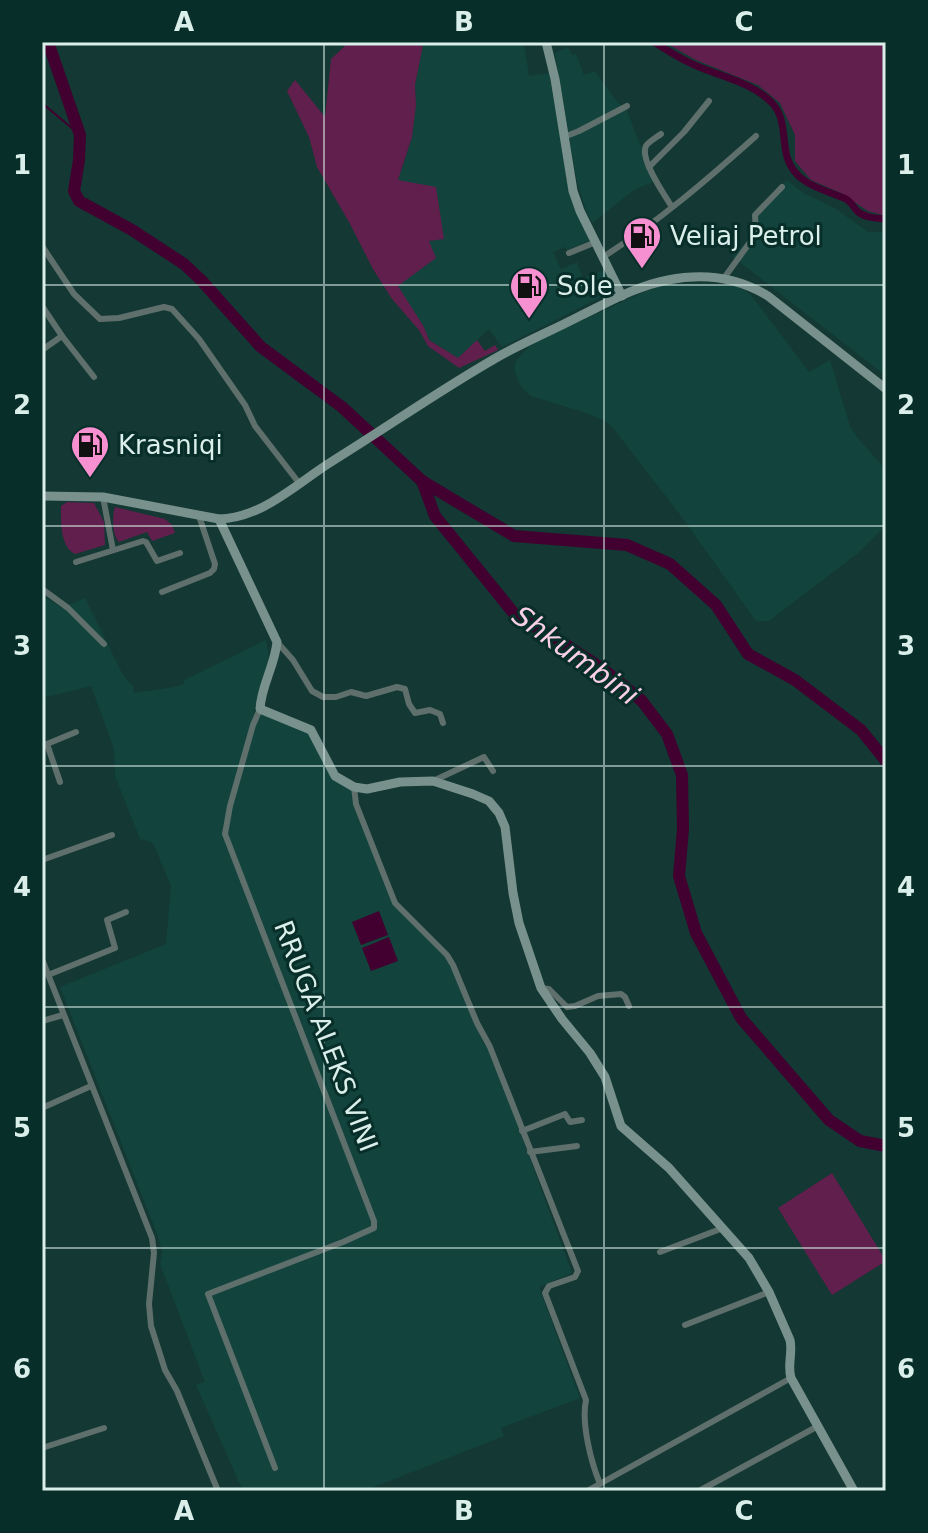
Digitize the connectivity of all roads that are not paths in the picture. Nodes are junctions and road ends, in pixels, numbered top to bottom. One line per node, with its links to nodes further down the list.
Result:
1 (546, 42): 6 (street)
2 (709, 101): 7 (street)
3 (627, 106): 6 (street)
4 (661, 134): 7 (street)
5 (756, 136): 9 (street)
6 (564, 137): 10 (street)
7 (649, 167): 9 (street)
8 (782, 187): 14 (street)
9 (672, 207): 13 (street)
10 (596, 242): 12 (street); 13 (street)
11 (42, 246): 21 (street)
12 (569, 253)
13 (603, 257): 15 (street)
14 (724, 278): 15 (street); 20 (street)
15 (622, 296): 21 (street)
16 (42, 306): 17 (street)
17 (62, 336): 18 (street); 19 (street)
18 (42, 350)
19 (94, 377)
20 (886, 389)
21 (299, 483): 25 (street)
22 (42, 496): 23 (street)
23 (103, 497): 24 (street); 26 (street)
24 (199, 516): 25 (street); 30 (street)
25 (219, 519): 31 (street)
26 (113, 550): 27 (street); 28 (street)
27 (180, 553)
28 (76, 562)
29 (42, 589): 32 (street)
30 (162, 592)
31 (277, 642): 33 (street, RRUGA ALEKS VINI); 34 (street)
32 (104, 644)
33 (260, 709): 40 (street); 64 (street, RRUGA ALEKS VINI)
34 (443, 723)
35 (76, 732): 36 (street)
36 (44, 745): 39 (street)
37 (493, 771): 38 (street)
38 (433, 781): 40 (street); 46 (street)
39 (60, 782)
40 (354, 787): 53 (street)
41 (112, 835): 42 (street)
42 (42, 860)
43 (126, 912): 45 (street)
44 (42, 959): 45 (street)
45 (48, 975): 48 (street)
46 (541, 988): 47 (street); 56 (street)
47 (629, 1006)
48 (63, 1015): 49 (street); 50 (street)
49 (42, 1021)
50 (91, 1086): 51 (street); 66 (street)
51 (42, 1108)
52 (582, 1120): 53 (street)
53 (522, 1131): 55 (street)
54 (577, 1146): 55 (street)
55 (530, 1152): 65 (street)
56 (723, 1228): 57 (street); 58 (street)
57 (660, 1252)
58 (769, 1292): 59 (street); 60 (street)
59 (685, 1325)
60 (791, 1378): 61 (street); 65 (street)
61 (819, 1425): 67 (street); 68 (street)
62 (104, 1428): 63 (street)
63 (42, 1448)
64 (275, 1468)
65 (595, 1488)
66 (218, 1491)
67 (699, 1491)
68 (854, 1491)

